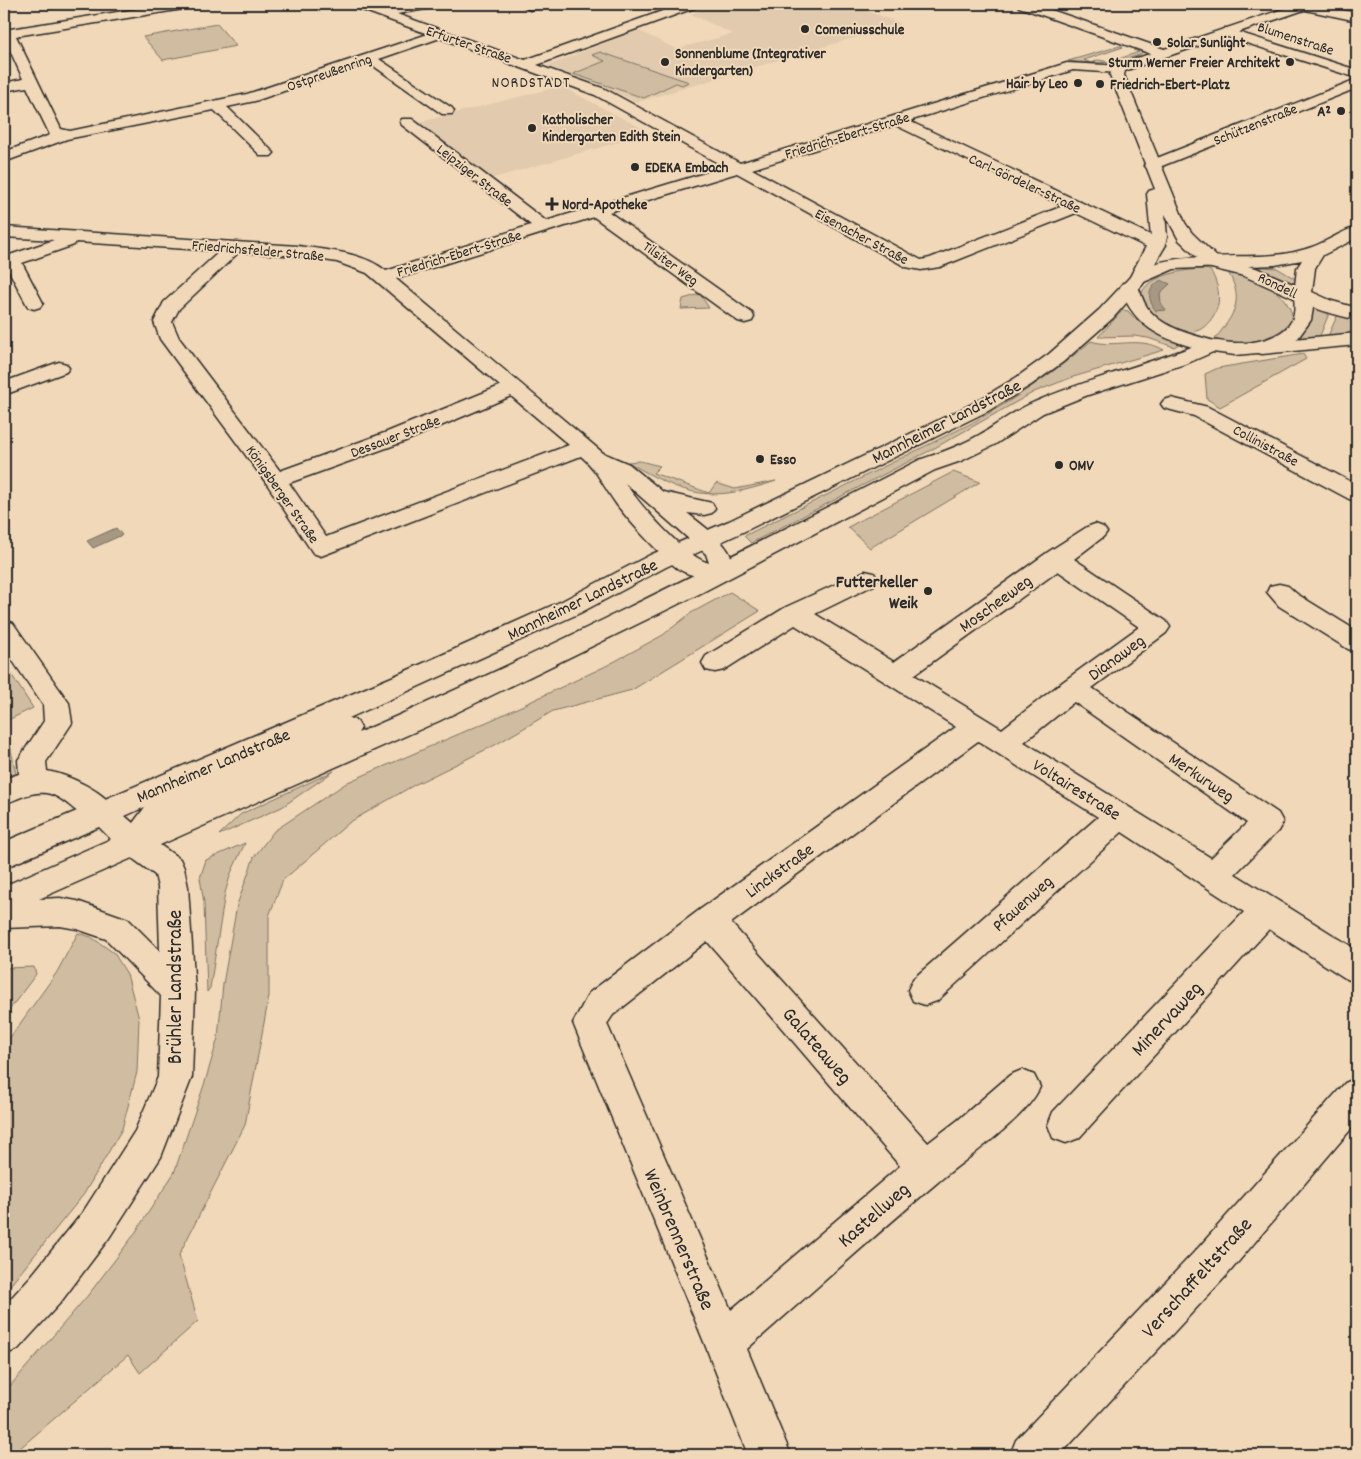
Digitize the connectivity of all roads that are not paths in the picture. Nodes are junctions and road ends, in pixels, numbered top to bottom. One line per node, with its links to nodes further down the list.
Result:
1 (189, 4): 18 (street)
2 (358, 4): 9 (street, Erfurter Straße)
3 (433, 4): 9 (street)
4 (694, 4): 15 (street)
5 (1023, 4): 8 (street)
6 (1303, 4): 10 (street); 11 (street, Friedrich-Ebert-Straße)
7 (1062, 6): 8 (street)
8 (1044, 11): 13 (street)
9 (384, 13): 12 (street, Erfurter Straße)
10 (1357, 17)
11 (1225, 32): 13 (street, Friedrich-Ebert-Straße); 17 (street, Blumenstraße)
12 (439, 34): 14 (street, Ostpreußenring); 15 (street, Erfurter Straße)
13 (1162, 53): 16 (street, Friedrich-Ebert-Straße)
14 (370, 58): 21 (street, Ostpreußenring); 22 (street)
15 (526, 64): 29 (street, Erfurter Straße)
16 (1119, 69): 23 (street, Friedrich-Ebert-Straße); 28 (street)
17 (1357, 74)
18 (31, 82): 20 (street); 25 (street)
19 (1357, 83): 28 (street, Schützenstraße)
20 (4, 87)
21 (217, 106): 25 (street, Ostpreußenring); 26 (street)
22 (447, 111)
23 (895, 120): 29 (street, Friedrich-Ebert-Straße); 30 (street, Carl-Gördeler-Straße)
24 (407, 122): 32 (street, Leipziger Straße)
25 (63, 135): 27 (street, Ostpreußenring)
26 (266, 153)
27 (4, 157)
28 (1152, 165): 36 (street); 40 (street)
29 (738, 168): 30 (street, Eisenacher Straße); 31 (street, Friedrich-Ebert-Straße)
30 (1076, 207): 36 (street, Carl-Gördeler-Straße)
31 (597, 211): 32 (street, Friedrich-Ebert-Straße); 46 (street, Tilsiter Weg)
32 (543, 227): 41 (street, Friedrich-Ebert-Straße)
33 (4, 232): 35 (street, Friedrichsfelder Straße)
34 (1357, 232): 38 (street)
35 (81, 236): 37 (street, Friedrichsfelder Straße); 39 (street)
36 (1157, 244): 42 (street)
37 (236, 246): 41 (street, Friedrichsfelder Straße); 55 (street, Königsberger Straße)
38 (1316, 252): 40 (street); 43 (street)
39 (8, 261): 44 (street)
40 (1213, 263): 42 (street, Rondell); 43 (street, Rondell)
41 (384, 277): 51 (street, Friedrichsfelder Straße)
42 (1133, 284): 48 (street, Rondell); 60 (street, Mannheimer Landstraße)
43 (1303, 295): 45 (street); 49 (street, Rondell)
44 (34, 303)
45 (1357, 314)
46 (745, 317)
47 (1357, 339): 49 (street)
48 (1211, 346): 49 (street, Rondell); 63 (street, Mannheimer Landstraße)
49 (1262, 348)
50 (60, 368): 52 (street)
51 (514, 388): 54 (street, Friedrichsfelder Straße); 55 (street, Dessauer Straße)
52 (4, 389)
53 (1171, 404): 56 (street, Collinistraße)
54 (588, 451): 55 (street, Königsberger Straße); 57 (street, Friedrichsfelder Straße); 61 (street, Friedrichsfelder Straße)
55 (276, 480)
56 (1357, 494)
57 (655, 497): 58 (street, Friedrichsfelder Straße); 60 (street, Friedrichsfelder Straße)
58 (704, 508)
59 (1095, 532): 62 (street, Moscheeweg)
60 (704, 540): 61 (street, Mannheimer Landstraße); 63 (street, Friedrichsfelder Straße)
61 (674, 553): 63 (street, Friedrichsfelder Straße); 71 (street, Mannheimer Landstraße)
62 (1056, 558): 70 (street, Moscheeweg); 72 (street, Dianaweg)
63 (719, 572): 79 (street, Mannheimer Landstraße)
64 (865, 579): 66 (street)
65 (1279, 592): 68 (street)
66 (795, 613): 69 (street); 70 (street, Voltairestraße)
67 (4, 629): 75 (street)
68 (1357, 643)
69 (715, 663)
70 (895, 675): 73 (street, Voltairestraße)
71 (415, 678): 77 (street, Mannheimer Landstraße); 79 (street)
72 (1073, 688): 74 (street, Dianaweg); 81 (street, Merkurweg)
73 (977, 727): 74 (street, Voltairestraße); 85 (street, Linckstraße)
74 (1004, 743): 78 (street, Voltairestraße)
75 (34, 780): 76 (street); 77 (street)
76 (4, 792)
77 (102, 812): 79 (street); 80 (street, Mannheimer Landstraße)
78 (1120, 816): 81 (street, Voltairestraße); 87 (street, Pfauenweg)
79 (135, 844): 82 (street, Mannheimer Landstraße); 88 (street, Brühler Landstraße)
80 (4, 855)
81 (1213, 876): 83 (street, Voltairestraße)
82 (4, 900)
83 (1266, 910): 86 (street, Voltairestraße); 92 (street, Minervaweg)
84 (4, 914): 88 (street)
85 (709, 921): 89 (street, Linckstraße); 93 (street, Galateaweg)
86 (1357, 968)
87 (925, 990)
88 (178, 991): 94 (street, Brühler Landstraße)
89 (590, 1023): 95 (street, Weinbrennerstraße)
90 (1022, 1087): 93 (street, Kastellweg)
91 (1357, 1095): 97 (street, Verschaffeltstraße)
92 (1066, 1125)
93 (926, 1168): 95 (street, Kastellweg)
94 (4, 1335)
95 (724, 1342): 96 (street, Weinbrennerstraße)
96 (768, 1455)
97 (1031, 1455)

